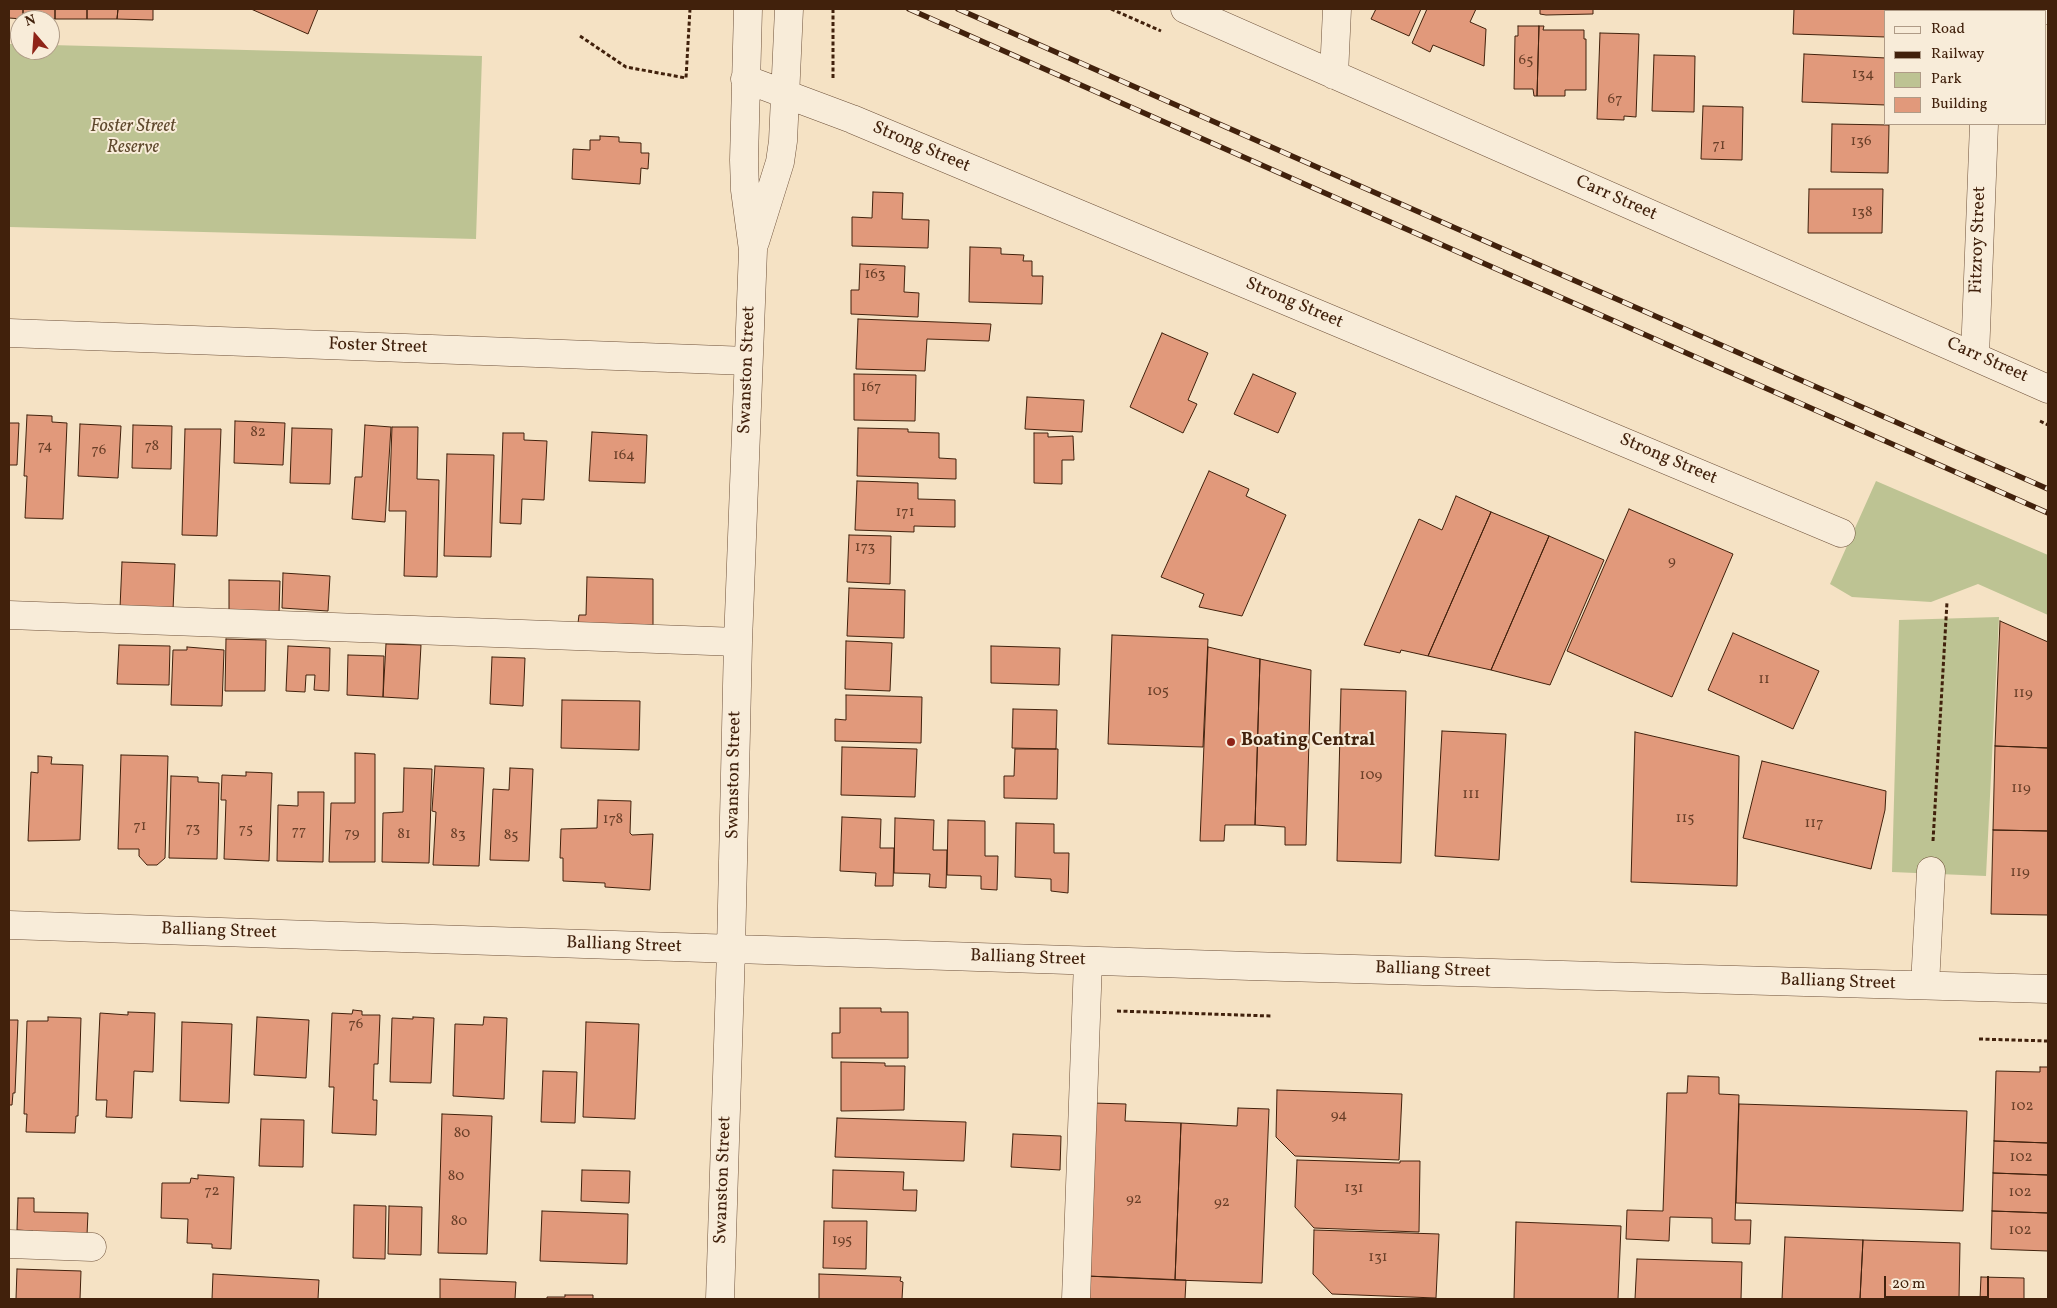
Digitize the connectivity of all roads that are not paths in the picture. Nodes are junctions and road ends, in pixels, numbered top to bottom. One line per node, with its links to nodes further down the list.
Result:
1 (748, 9): 8 (street, Swanston Street)
2 (789, 9): 9 (street, Swanston Street)
3 (1185, 9): 7 (street, Carr Street)
4 (1337, 9): 7 (street)
5 (1992, 9): 6 (street)
6 (2048, 10)
7 (1334, 75): 13 (street, Carr Street)
8 (746, 79): 9 (street, Strong Street); 11 (street, Swanston Street)
9 (785, 94): 11 (street, Swanston Street); 16 (street, Strong Street)
10 (1984, 125): 13 (street, Fitzroy Street)
11 (752, 250): 14 (street, Swanston Street)
12 (9, 333): 14 (street, Foster Street)
13 (1975, 356): 15 (street, Carr Street)
14 (748, 361): 18 (street, Swanston Street)
15 (2048, 389)
16 (1841, 533)
17 (9, 615): 18 (street)
18 (738, 642): 21 (street, Swanston Street)
19 (1931, 871): 23 (street)
20 (9, 925): 21 (street, Balliang Street)
21 (731, 950): 22 (street, Balliang Street); 27 (street, Swanston Street)
22 (1088, 961): 23 (street, Balliang Street); 28 (street)
23 (1925, 985): 24 (street, Balliang Street)
24 (2048, 989)
25 (9, 1244): 26 (street)
26 (92, 1247)
27 (720, 1299)
28 (1076, 1299)

